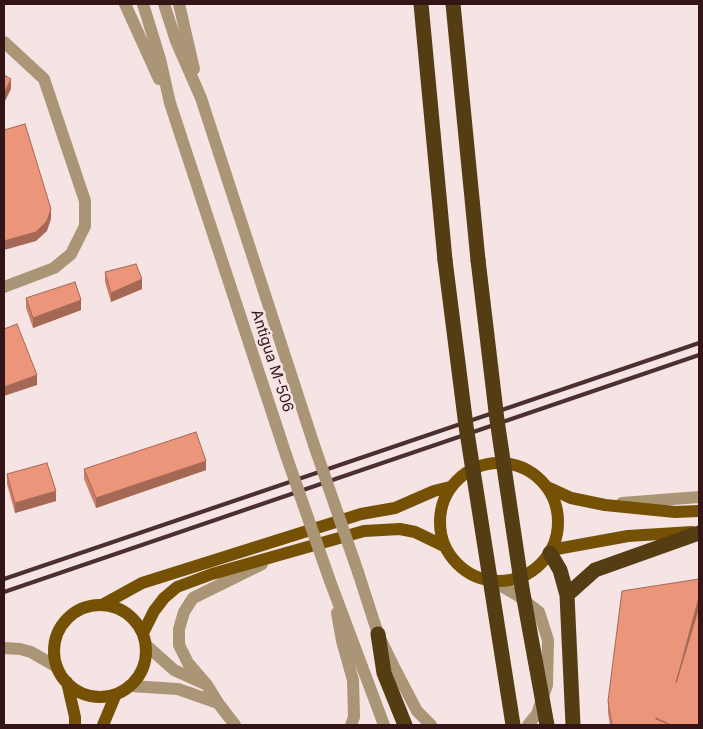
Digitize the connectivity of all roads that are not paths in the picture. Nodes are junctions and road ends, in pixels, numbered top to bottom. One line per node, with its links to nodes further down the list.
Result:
1 (125, 4): 9 (street)
2 (143, 4): 9 (street, Antigua M-506)
3 (164, 4): 8 (street, Antigua M-506)
4 (179, 4): 8 (street)
5 (421, 4): 40 (highway, bridge)
6 (453, 4): 42 (highway, bridge)
7 (4, 42): 10 (street)
8 (201, 98): 24 (street, Antigua M-506, bridge)
9 (170, 102): 20 (street, Antigua M-506, bridge)
10 (4, 287)
11 (450, 487): 12 (main road); 17 (main road); 23 (main road)
12 (547, 487): 14 (main road); 18 (main road)
13 (699, 497): 14 (street)
14 (605, 505): 15 (main road)
15 (699, 511)
16 (699, 532): 18 (main road); 22 (highway)
17 (444, 546): 19 (main road); 21 (main road)
18 (550, 551): 21 (main road); 22 (highway)
19 (282, 554): 25 (main road); 29 (street)
20 (330, 581): 36 (street); 37 (street, Antigua M-506)
21 (493, 581): 41 (street)
22 (566, 595): 43 (highway)
23 (102, 605): 25 (main road); 27 (main road)
24 (378, 634): 38 (highway); 39 (street, Antigua M-506)
25 (144, 639): 29 (street); 30 (main road)
26 (4, 648): 27 (street)
27 (57, 667): 28 (main road)
28 (67, 682): 31 (main road); 33 (main road)
29 (207, 685): 32 (street)
30 (130, 686): 31 (main road); 32 (street)
31 (116, 694): 34 (main road)
32 (218, 703): 35 (street)
33 (75, 725)
34 (103, 725)
35 (234, 725)
36 (350, 725)
37 (384, 725)
38 (405, 725)
39 (431, 725)
40 (513, 725)
41 (528, 725)
42 (546, 725)
43 (573, 725)

